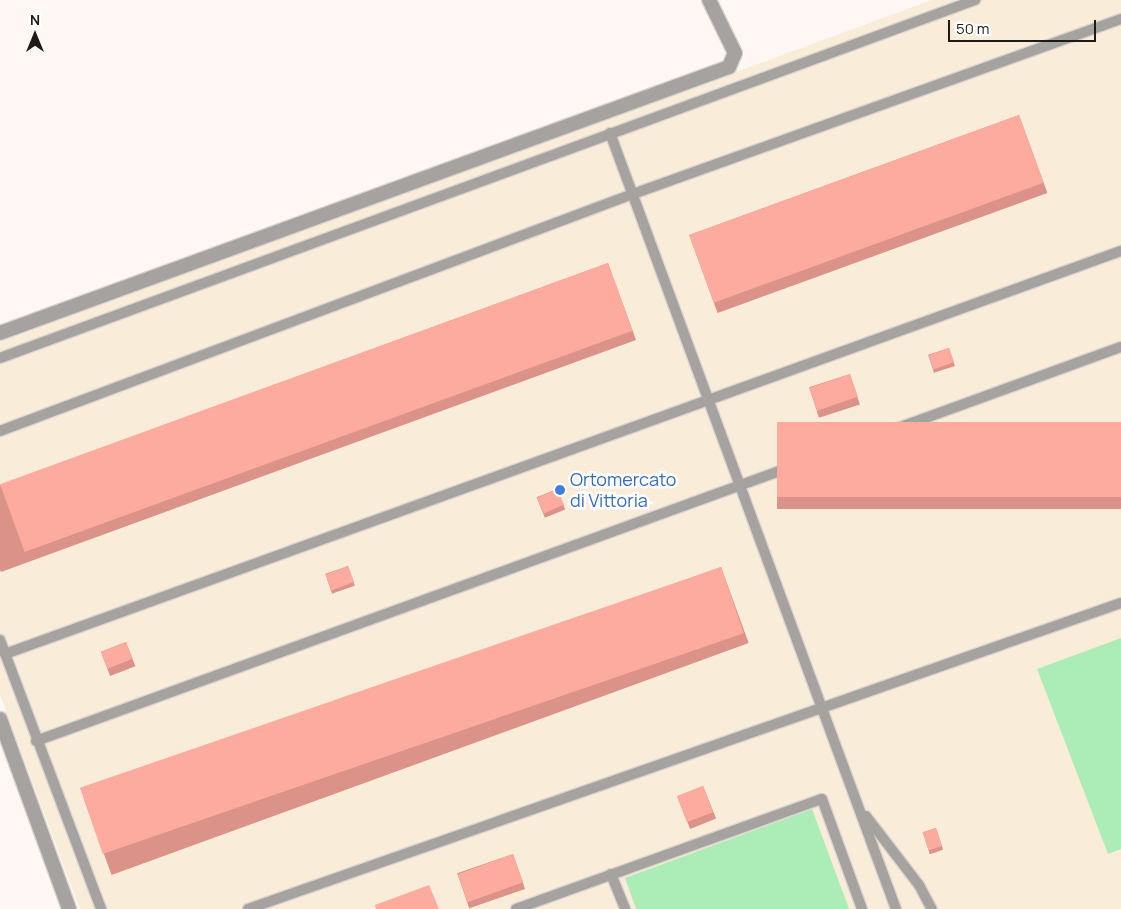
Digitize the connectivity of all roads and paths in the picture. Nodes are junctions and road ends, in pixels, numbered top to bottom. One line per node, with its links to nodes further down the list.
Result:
1 (709, 0): 7 (street)
2 (974, 0): 4 (lane)
3 (1121, 19): 5 (lane)
4 (610, 133): 5 (lane); 9 (lane)
5 (632, 194): 10 (lane); 11 (lane)
6 (1121, 251): 10 (lane)
7 (0, 333)
8 (1121, 347): 12 (lane)
9 (0, 358)
10 (710, 400): 12 (lane); 15 (lane)
11 (0, 431)
12 (741, 484): 16 (lane); 18 (lane)
13 (1121, 603): 16 (lane)
14 (0, 640): 15 (lane)
15 (5, 654): 18 (lane)
16 (822, 706): 19 (lane); 23 (lane)
17 (0, 720): 21 (street)
18 (36, 741): 22 (lane)
19 (860, 808): 27 (lane); 28 (lane)
20 (611, 874): 24 (lane); 25 (lane); 26 (lane)
21 (69, 909)
22 (101, 909)
23 (248, 909)
24 (516, 909)
25 (625, 909)
26 (862, 909)
27 (896, 909)
28 (931, 909)

